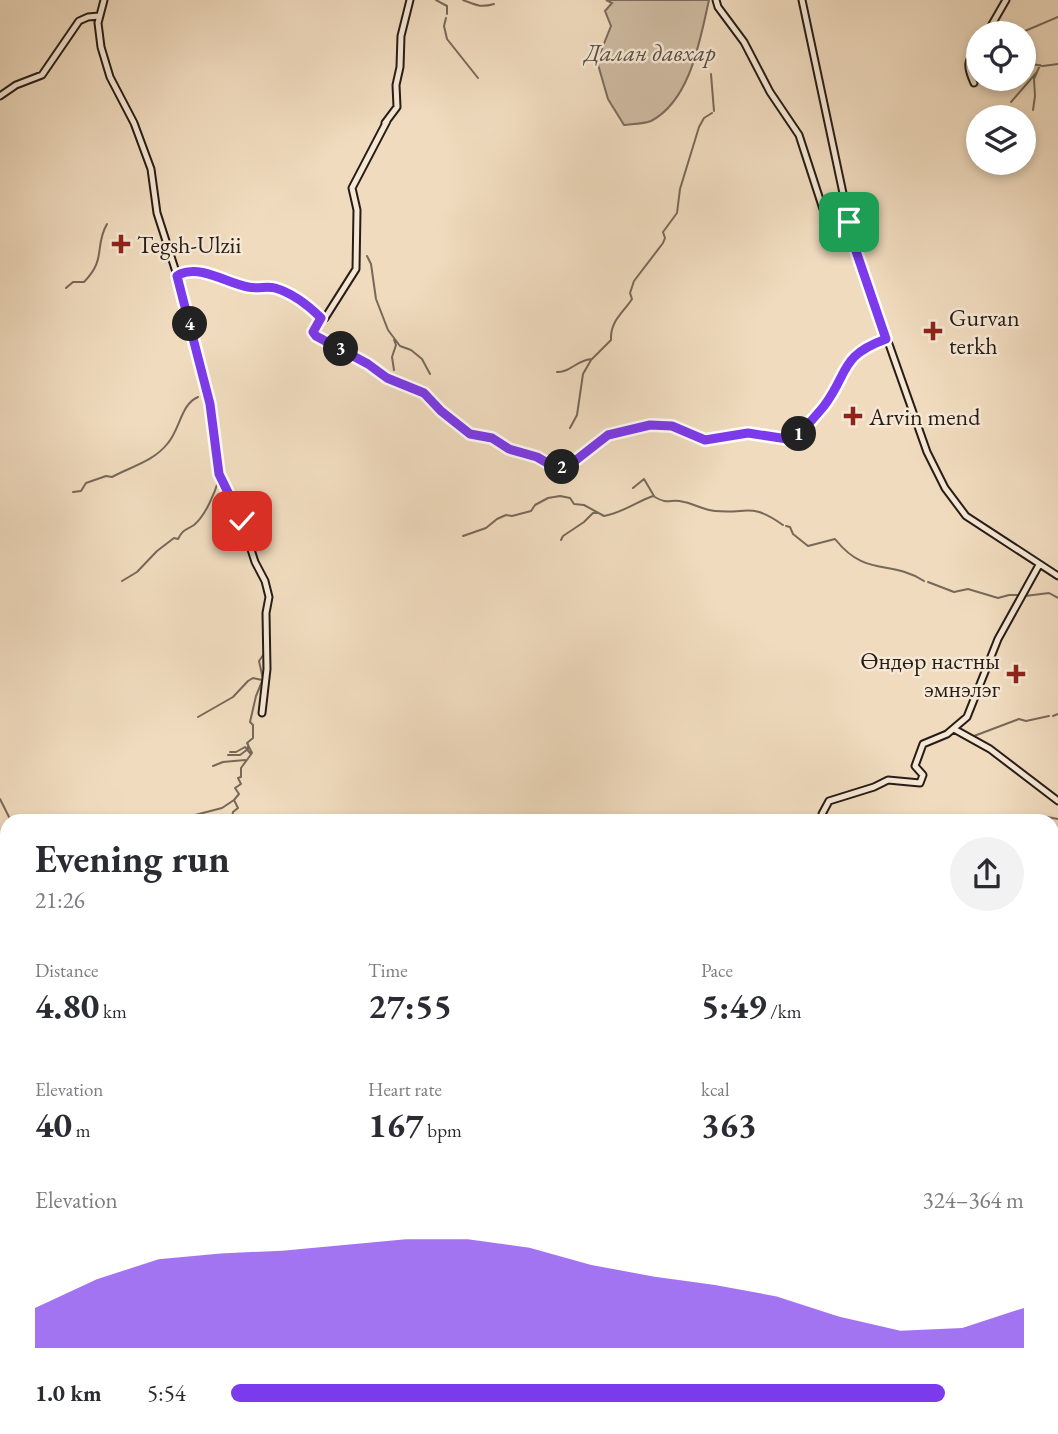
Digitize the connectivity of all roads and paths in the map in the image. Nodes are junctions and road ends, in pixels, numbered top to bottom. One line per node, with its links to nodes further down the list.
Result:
1 (104, 0): 6 (street)
2 (410, 0): 11 (street)
3 (716, 0): 9 (street)
4 (802, 0): 9 (street)
5 (1006, 0): 7 (street)
6 (99, 16): 8 (street); 10 (street)
7 (994, 21)
8 (0, 96)
9 (845, 203): 12 (street)
10 (177, 276): 11 (street); 15 (street)
11 (321, 318): 12 (street)
12 (886, 339): 13 (street)
13 (1039, 565): 14 (street); 16 (street)
14 (1058, 576)
15 (262, 713)
16 (957, 729): 17 (street); 18 (street)
17 (1058, 801)
18 (824, 814)

